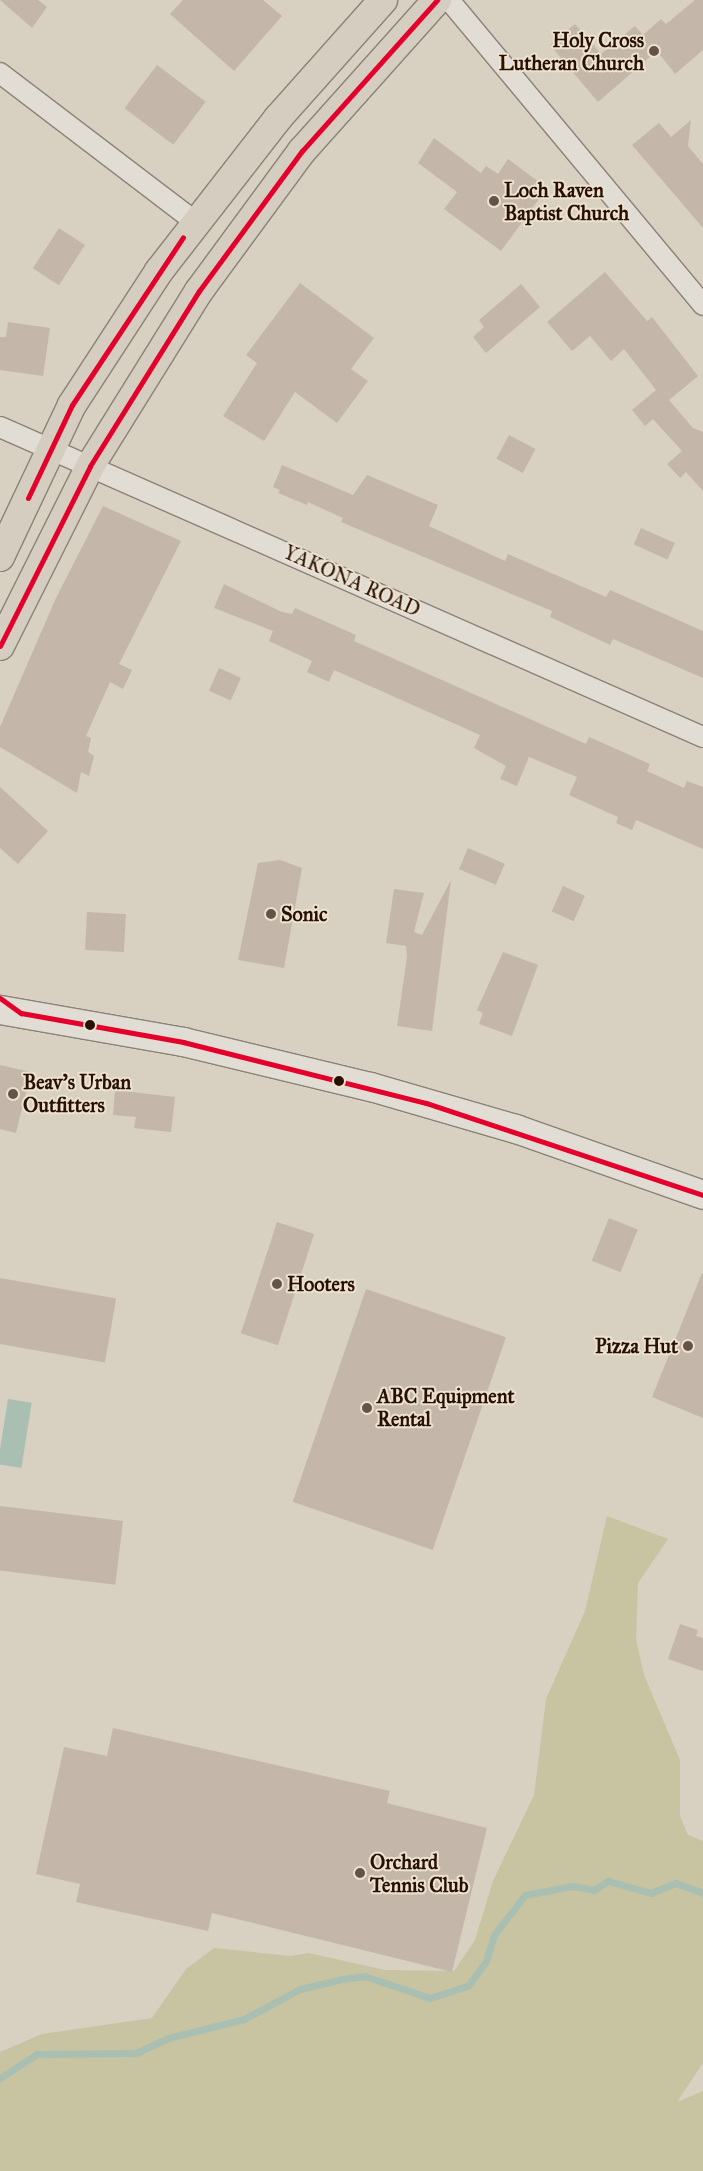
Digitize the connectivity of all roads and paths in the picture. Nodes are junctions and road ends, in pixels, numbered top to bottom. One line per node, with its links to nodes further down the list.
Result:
1 (383, 0): 5 (main road)
2 (437, 0): 9 (main road)
3 (449, 0): 6 (street)
4 (0, 73): 5 (street)
5 (194, 221): 8 (main road)
6 (703, 305)
7 (0, 426): 8 (street, YAKONA ROAD)
8 (51, 449): 9 (street, YAKONA ROAD); 10 (main road)
9 (90, 466): 11 (main road); 12 (street, YAKONA ROAD)
10 (0, 557)
11 (0, 646)
12 (703, 738)
13 (7, 1007): 14 (main road)
14 (703, 1195)

